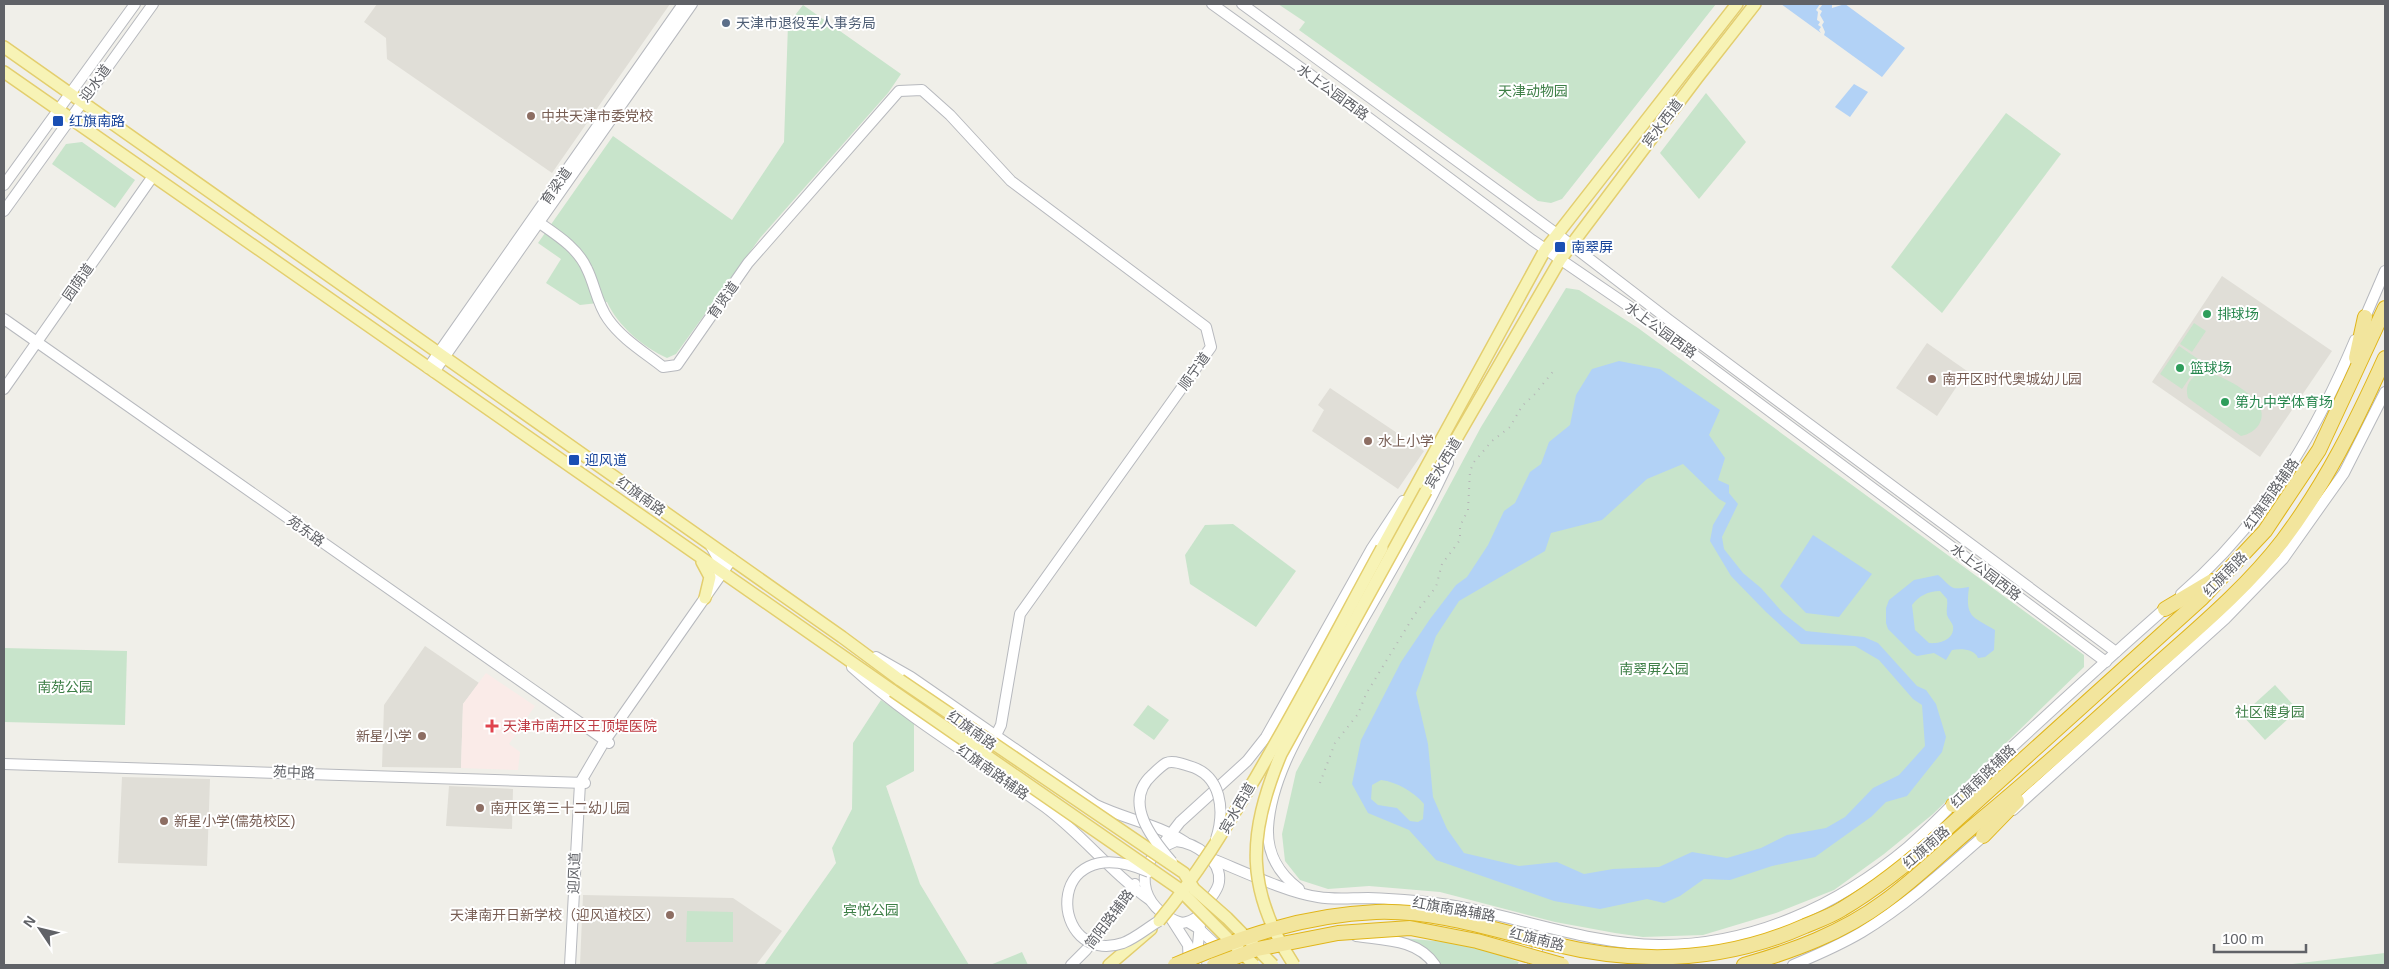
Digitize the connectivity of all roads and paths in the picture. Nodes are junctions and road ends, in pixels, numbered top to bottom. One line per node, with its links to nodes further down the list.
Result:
1 (135, 4): 12 (street, 迎水道)
2 (153, 4): 13 (street, 迎水道)
3 (683, 4): 19 (street, 育梁道)
4 (692, 4): 19 (street)
5 (1212, 4): 22 (street, 水上公园西路)
6 (1242, 4): 20 (street, 水上公园西路)
7 (1737, 4): 20 (main road, 宾水西道)
8 (1755, 4): 21 (main road, 宾水西道)
9 (4, 46): 12 (main road, 红旗南路)
10 (4, 72): 14 (main road, 红旗南路)
11 (922, 90): 19 (street, 育贤道); 51 (street, 顺宁道)
12 (70, 92): 13 (main road, 红旗南路); 14 (street, 迎水道)
13 (83, 101): 15 (street, 迎水道); 30 (main road, 红旗南路)
14 (57, 109): 15 (main road, 红旗南路); 17 (street, 迎水道)
15 (70, 118): 16 (main road, 红旗南路); 18 (street, 迎水道)
16 (153, 176): 29 (street, 园荫道); 32 (main road, 红旗南路)
17 (4, 185)
18 (4, 211)
19 (536, 221): 30 (street, 育梁道)
20 (1557, 234): 21 (street, 水上公园西路); 22 (main road, 宾水西道)
21 (1571, 244): 23 (main road, 宾水西道); 49 (street, 水上公园西路)
22 (1545, 250): 23 (street, 水上公园西路); 39 (main road, 宾水西道)
23 (1560, 260): 38 (main road, 宾水西道); 50 (street, 水上公园西路)
24 (2385, 271): 26 (street, 红旗南路辅路)
25 (2385, 308): 34 (highway, 红旗南路)
26 (2365, 317): 34 (highway); 46 (street, 红旗南路辅路)
27 (4, 319): 29 (street, 苑东路)
28 (4, 326): 29 (street, 苑东路)
29 (35, 344): 35 (street, 园荫道); 52 (street, 苑东路); 52 (street, 苑东路)
30 (441, 356): 32 (street, 育梁道); 40 (main road, 红旗南路)
31 (2385, 358): 37 (highway, 红旗南路)
32 (431, 370): 41 (main road, 红旗南路)
33 (2385, 370): 37 (highway)
34 (2350, 383): 43 (highway, 红旗南路)
35 (4, 389)
36 (2385, 392): 61 (street)
37 (2368, 394): 57 (highway, 红旗南路)
38 (1462, 432): 69 (street); 90 (main road, 宾水西道, bridge)
39 (1417, 482): 60 (street, 简阳路辅路); 64 (main road, 宾水西道, bridge)
40 (706, 541): 42 (main road, 红旗南路); 44 (street)
41 (696, 556): 44 (main road, 红旗南路); 45 (main road)
42 (734, 560): 44 (street, 迎风道); 47 (main road, 红旗南路)
43 (2230, 570): 46 (highway); 53 (highway, 红旗南路)
44 (722, 575): 45 (street, 迎风道); 48 (main road, 红旗南路)
45 (707, 599): 52 (street, 迎风道); 52 (street, 迎风道)
46 (2165, 608): 49 (street, 红旗南路辅路)
47 (842, 637): 51 (street); 66 (main road, 红旗南路, bridge)
48 (832, 650): 67 (street, 红旗南路辅路); 68 (main road, 红旗南路, bridge)
49 (2116, 652): 50 (street, 红旗南路辅路)
50 (2106, 662): 59 (street, 红旗南路辅路)
51 (996, 735): 60 (street)
52 (606, 743): 55 (street, 迎风道); 58 (street, 迎风道)
53 (2016, 765): 59 (highway); 84 (highway, 红旗南路, bridge)
54 (4, 766): 56 (street, 苑中路); 58 (street, 苑中路)
55 (587, 768): 56 (street); 58 (street, 迎风道)
56 (566, 782): 58 (street, 苑中路)
57 (2027, 783): 61 (highway); 95 (highway, 红旗南路)
58 (582, 785): 81 (street, 迎风道)
59 (1953, 805): 77 (street, 红旗南路辅路)
60 (1172, 834): 62 (street); 63 (street, 简阳路辅路)
61 (1983, 836): 96 (street)
62 (1185, 842): 63 (street); 64 (street, 红旗南路辅路)
63 (1160, 848): 65 (street, 简阳路辅路)
64 (1211, 855): 66 (street, bridge); 69 (street, 红旗南路辅路); 71 (street); 73 (main road, 宾水西道, bridge)
65 (1144, 870): 67 (street, 简阳路辅路); 70 (street)
66 (1184, 873): 72 (main road, 红旗南路, bridge)
67 (1132, 888): 70 (street, 红旗南路辅路); 82 (street, 简阳路辅路)
68 (1182, 891): 73 (street, bridge); 87 (main road, 红旗南路, bridge)
69 (1306, 894): 75 (street, 红旗南路辅路)
70 (1150, 900): 73 (street, 红旗南路辅路)
71 (1204, 912): 74 (street); 76 (street)
72 (1227, 918): 88 (main road, 红旗南路, bridge); 89 (main road, bridge)
73 (1164, 919): 74 (street); 80 (street); 83 (main road, 宾水西道, bridge)
74 (1188, 922): 76 (street)
75 (1533, 925): 77 (street, 红旗南路辅路); 92 (street)
76 (1198, 928): 79 (street); 80 (street)
77 (1565, 932): 93 (street)
78 (1338, 933): 85 (highway, 红旗南路, bridge); 91 (street, bridge); 94 (highway, 红旗南路, bridge)
79 (1223, 951): 80 (street); 86 (street)
80 (1194, 964)
81 (572, 965)
82 (1071, 965)
83 (1109, 965)
84 (1175, 965)
85 (1214, 965)
86 (1237, 965)
87 (1254, 965)
88 (1273, 965)
89 (1283, 965)
90 (1294, 965)
91 (1435, 965)
92 (1533, 965)
93 (1544, 965)
94 (1562, 965)
95 (1744, 965)
96 (1793, 965)

